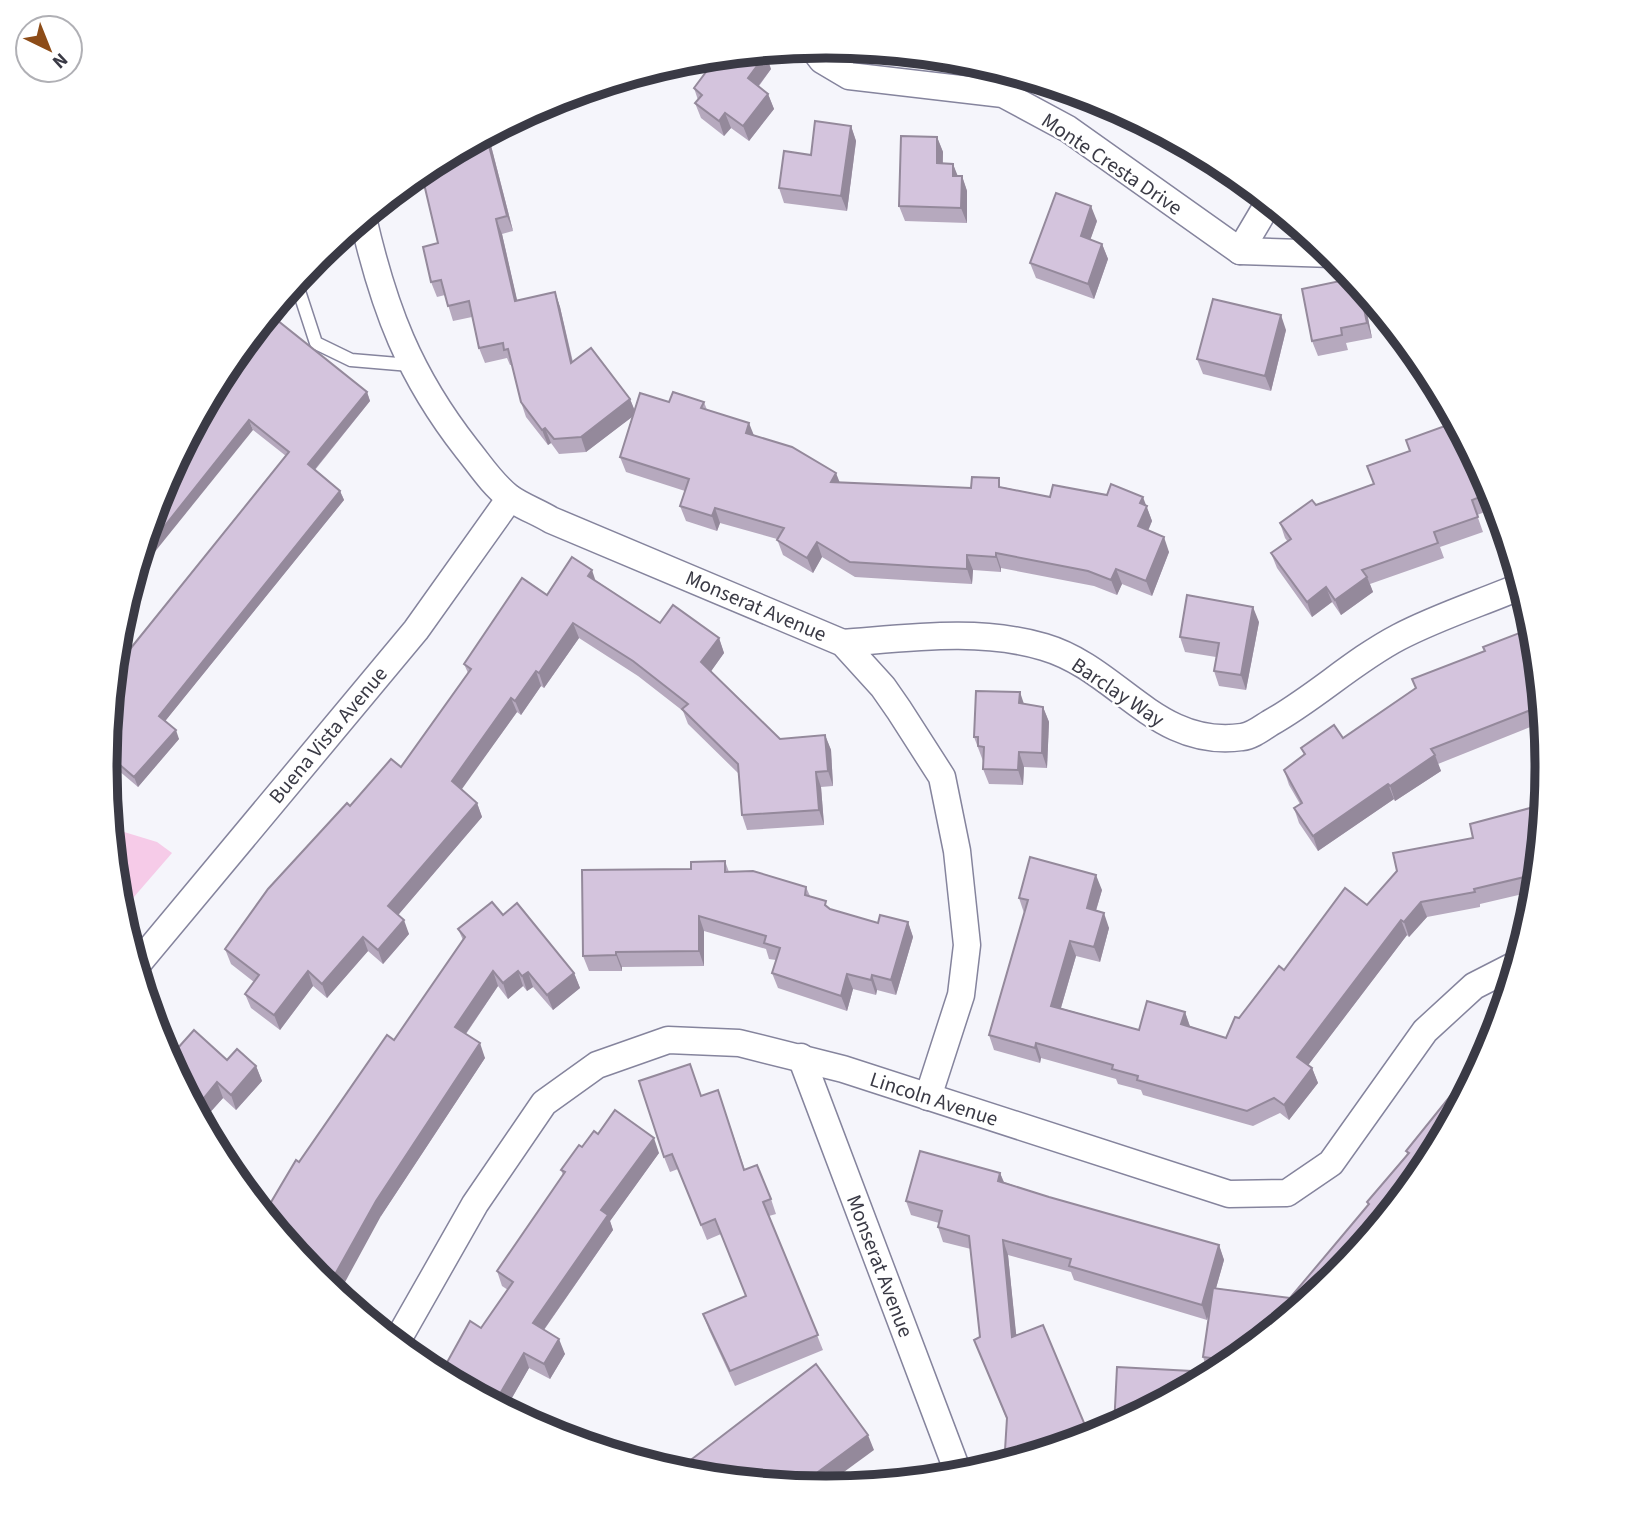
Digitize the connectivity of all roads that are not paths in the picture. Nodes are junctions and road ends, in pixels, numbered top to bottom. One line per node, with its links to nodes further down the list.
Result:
1 (820, 58): 4 (street, Monte Cresta Drive)
2 (1265, 209): 4 (street)
3 (366, 228): 7 (street, Monserat Avenue)
4 (1240, 251): 5 (street)
5 (1315, 253)
6 (299, 293): 7 (lane)
7 (410, 365): 8 (street, Monserat Avenue)
8 (510, 498): 10 (street, Monserat Avenue); 11 (street, Buena Vista Avenue)
9 (1513, 590): 10 (street, Barclay Way)
10 (843, 643): 14 (street, Monserat Avenue)
11 (143, 958)
12 (1505, 970): 14 (street, Lincoln Avenue)
13 (801, 1057): 14 (street, Lincoln Avenue); 15 (street, Lincoln Avenue); 16 (street, Monserat Avenue)
14 (928, 1097)
15 (401, 1335)
16 (955, 1464)

